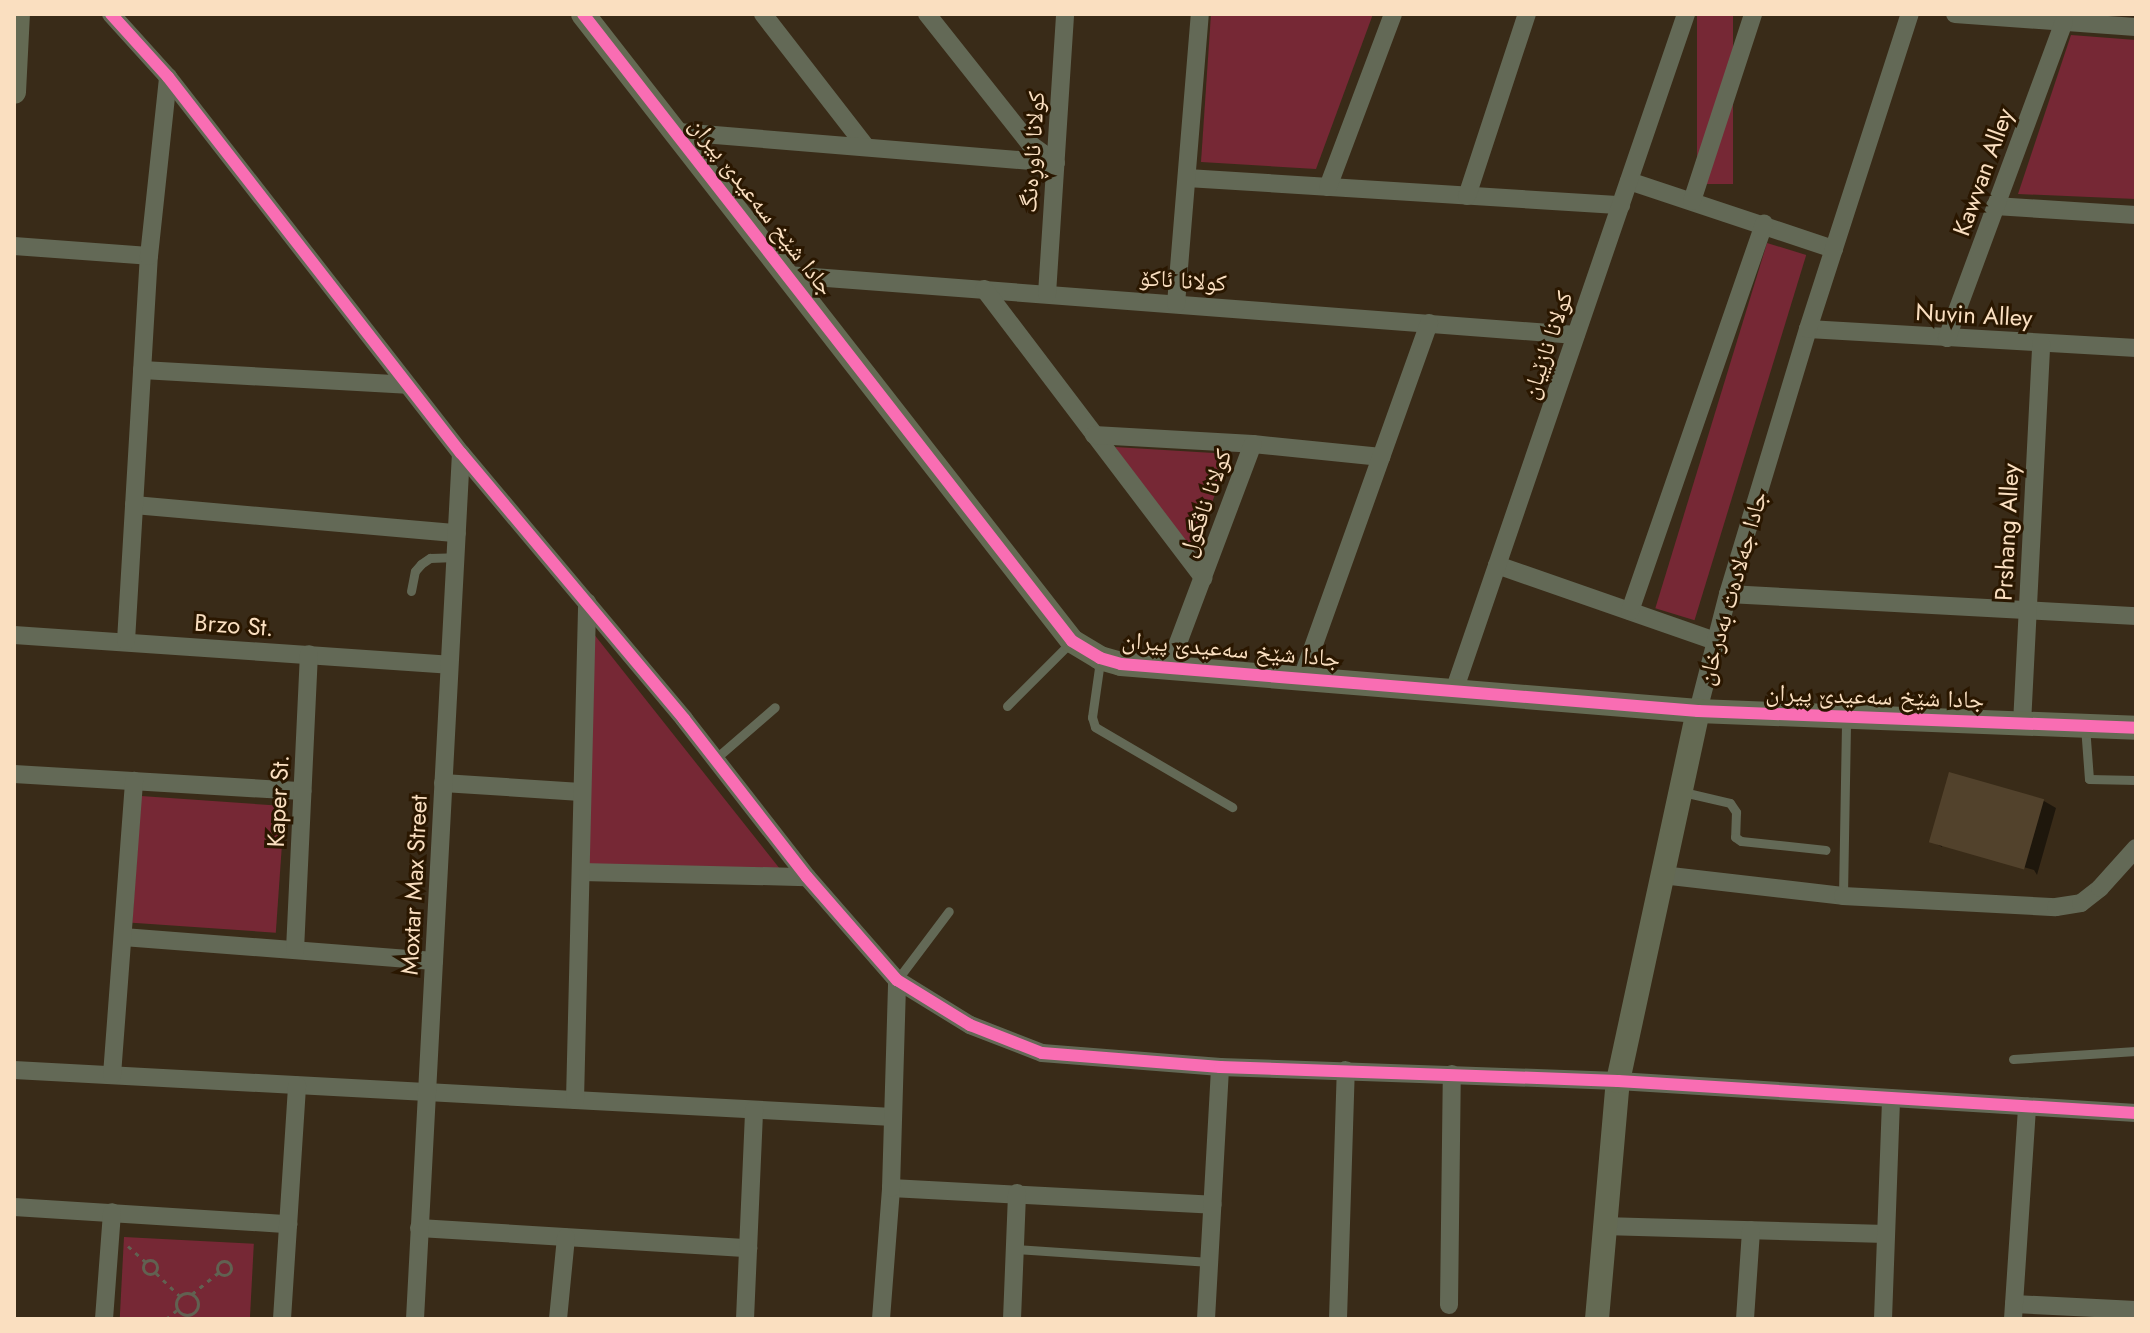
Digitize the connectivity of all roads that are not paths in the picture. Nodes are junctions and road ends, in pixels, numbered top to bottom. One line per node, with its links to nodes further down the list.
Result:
1 (18, 14): 17 (street)
2 (111, 14): 16 (street)
3 (583, 14): 18 (street, جادا شێخ سەعیدێ پیران)
4 (763, 14): 19 (street)
5 (927, 14): 20 (street)
6 (1065, 14): 20 (street, کولانا ناوڕەنگ)
7 (1200, 14): 21 (street)
8 (1393, 14): 23 (street)
9 (1527, 14): 24 (street)
10 (1686, 14): 22 (street, کولانا نازێیان)
11 (1753, 14): 25 (street)
12 (1910, 14): 31 (street, جادا جەلادەت بەدرخان)
13 (1955, 14): 14 (street)
14 (2064, 22): 15 (street); 27 (street, Kawvan Alley)
15 (2136, 27)
16 (168, 77): 32 (street); 44 (street)
17 (14, 92)
18 (678, 132): 19 (street); 33 (street, جادا شێخ سەعیدێ پیران)
19 (866, 147): 20 (street)
20 (1056, 163): 35 (street, کولانا ناوڕەنگ)
21 (1187, 178): 23 (street); 36 (street)
22 (1629, 181): 25 (street); 26 (street, کولانا نازێیان)
23 (1328, 187): 24 (street)
24 (1467, 196): 26 (street)
25 (1692, 201): 29 (street)
26 (1621, 205): 39 (street, کولانا نازێیان)
27 (1995, 206): 28 (street); 40 (street, Kawvan Alley)
28 (2136, 215)
29 (1764, 224): 31 (street); 57 (street)
30 (14, 246): 32 (street)
31 (1834, 249): 38 (street, جادا جەلادەت بەدرخان)
32 (149, 256): 43 (street)
33 (787, 275): 34 (street, کولانا ئاکۆ); 62 (street, جادا شێخ سەعیدێ پیران)
34 (984, 289): 35 (street, کولانا ئاکۆ); 45 (street)
35 (1047, 294): 36 (street, کولانا ئاکۆ)
36 (1176, 304): 37 (street, کولانا ئاکۆ)
37 (1429, 323): 39 (street, کولانا ئاکۆ); 48 (street)
38 (1808, 329): 40 (street, Nuvin Alley); 55 (street, جادا جەلادەت بەدرخان)
39 (1576, 335): 52 (street, کولانا نازێیان)
40 (1947, 338): 41 (street, Nuvin Alley)
41 (2041, 343): 42 (street, Nuvin Alley); 58 (street, Prshang Alley)
42 (2136, 348)
43 (142, 370): 44 (street); 49 (street)
44 (407, 385): 47 (street)
45 (1094, 435): 46 (street); 53 (street)
46 (1253, 444): 48 (street); 53 (street, کولانا ناڤگول)
47 (461, 453): 50 (street, Moxtar Max Street); 56 (street)
48 (1381, 457): 68 (street)
49 (134, 505): 50 (street); 61 (street)
50 (457, 533): 51 (street, Moxtar Max Street)
51 (455, 557): 54 (lane); 66 (street, Moxtar Max Street)
52 (1497, 565): 57 (street); 69 (street, کولانا نازێیان)
53 (1203, 578): 67 (street, کولانا ناڤگول)
54 (411, 591)
55 (1728, 594): 58 (street); 63 (street, جادا جەلادەت بەدرخان)
56 (587, 602): 77 (street); 84 (street)
57 (1630, 611): 63 (street)
58 (2027, 612): 59 (street); 74 (street, Prshang Alley)
59 (2136, 616)
60 (14, 635): 61 (street, Brzo St.)
61 (126, 641): 64 (street, Brzo St.)
62 (1072, 641): 65 (street, جادا شێخ سەعیدێ پیران); 70 (lane)
63 (1715, 641): 72 (street, جادا جەلادەت بەدرخان)
64 (309, 654): 66 (street, Brzo St.); 82 (street, Kaper St.)
65 (1100, 658): 67 (street, جادا شێخ سەعیدێ پیران); 85 (lane)
66 (449, 665): 81 (street, Moxtar Max Street)
67 (1169, 667): 68 (street, جادا شێخ سەعیدێ پیران)
68 (1302, 678): 69 (street, جادا شێخ سەعیدێ پیران)
69 (1454, 691): 72 (street, جادا شێخ سەعیدێ پیران)
70 (1007, 706)
71 (775, 707): 77 (lane)
72 (1698, 711): 73 (street, جادا شێخ سەعیدێ پیران); 83 (street, جادا جەلادەت بەدرخان)
73 (1846, 717): 74 (street, جادا شێخ سەعیدێ پیران); 91 (lane)
74 (2022, 724): 75 (street, جادا شێخ سەعیدێ پیران)
75 (2085, 726): 76 (street, جادا شێخ سەعیدێ پیران); 79 (lane)
76 (2136, 728)
77 (715, 759): 90 (street)
78 (14, 774): 80 (street)
79 (2136, 780)
80 (134, 781): 82 (street); 93 (street)
81 (443, 783): 84 (street); 95 (street, Moxtar Max Street)
82 (302, 791): 94 (street, Kaper St.)
83 (1680, 791): 87 (lane); 89 (street, جادا جەلادەت بەدرخان)
84 (581, 792): 88 (street)
85 (1232, 807)
86 (2136, 848): 91 (street)
87 (1826, 850)
88 (581, 872): 90 (street); 108 (street)
89 (1662, 875): 91 (street); 104 (street, جادا جەلادەت بەدرخان)
90 (807, 877): 96 (street)
91 (1843, 896)
92 (949, 911): 96 (lane)
93 (123, 937): 94 (street); 103 (street)
94 (295, 950): 95 (street)
95 (434, 961): 106 (street, Moxtar Max Street)
96 (897, 980): 99 (street); 112 (street)
97 (2136, 1051): 98 (lane)
98 (2013, 1059)
99 (1220, 1067): 101 (street); 115 (street)
100 (14, 1070): 103 (street)
101 (1346, 1070): 102 (street); 138 (street)
102 (1452, 1074): 104 (street); 127 (street)
103 (112, 1075): 105 (street)
104 (1618, 1081): 107 (street); 119 (street, جادا جەلادەت بەدرخان)
105 (297, 1085): 106 (street); 118 (street)
106 (427, 1092): 108 (street); 120 (street, Moxtar Max Street)
107 (1891, 1098): 109 (street); 122 (street)
108 (575, 1100): 110 (street)
109 (2027, 1106): 111 (street); 129 (street)
110 (754, 1110): 112 (street); 124 (street)
111 (2136, 1113)
112 (893, 1117): 113 (street)
113 (891, 1188): 114 (street); 135 (street)
114 (1017, 1193): 115 (street); 125 (street)
115 (1213, 1205): 126 (street)
116 (14, 1207): 117 (street)
117 (112, 1212): 118 (street); 130 (street)
118 (288, 1224): 131 (street)
119 (1603, 1226): 121 (street); 139 (street, جادا جەلادەت بەدرخان)
120 (419, 1228): 123 (street); 132 (street, Moxtar Max Street)
121 (1751, 1230): 122 (street); 140 (street)
122 (1886, 1234): 141 (street)
123 (566, 1237): 124 (street); 133 (street)
124 (748, 1248): 134 (street)
125 (1015, 1249): 126 (lane); 136 (street)
126 (1210, 1262): 137 (street)
127 (1449, 1305)
128 (2136, 1310): 129 (street)
129 (2014, 1312)
130 (104, 1319)
131 (282, 1319)
132 (415, 1319)
133 (558, 1319)
134 (745, 1319)
135 (881, 1319)
136 (1012, 1319)
137 (1206, 1319)
138 (1338, 1319)
139 (1597, 1319)
140 (1745, 1319)
141 (1883, 1319)

